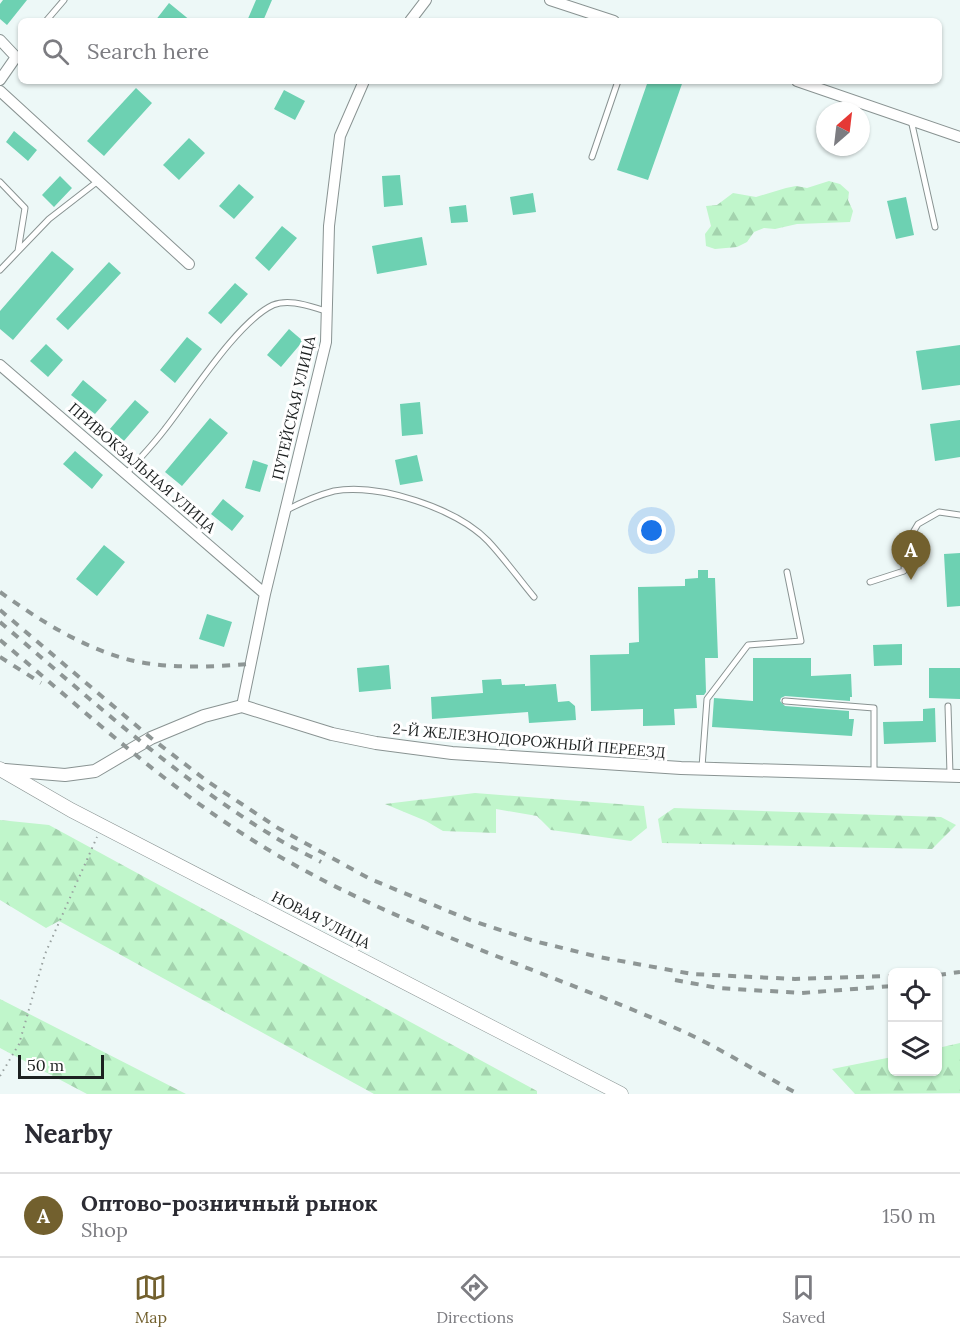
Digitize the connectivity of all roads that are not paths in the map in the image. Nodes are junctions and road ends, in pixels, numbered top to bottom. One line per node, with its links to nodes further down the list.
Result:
1 (64, 0): 4 (lane)
2 (426, 0): 5 (street)
3 (550, 0): 6 (street)
4 (49, 18)
5 (412, 18)
6 (605, 18)
7 (0, 40): 8 (street)
8 (18, 54): 9 (street)
9 (0, 80)
10 (363, 84): 23 (street, ПУТЕЙСКАЯ УЛИЦА)
11 (617, 84): 16 (lane)
12 (806, 84): 14 (street)
13 (0, 91): 17 (street)
14 (911, 120): 15 (street); 19 (lane)
15 (960, 137)
16 (592, 157)
17 (98, 181): 20 (lane); 21 (street)
18 (0, 182): 20 (lane)
19 (935, 227)
20 (17, 252): 22 (lane)
21 (189, 264)
22 (0, 270)
23 (327, 311): 25 (lane); 26 (street, ПУТЕЙСКАЯ УЛИЦА)
24 (0, 365): 25 (street, ПРИВОКЗАЛЬНАЯ УЛИЦА)
25 (126, 474): 30 (street, ПРИВОКЗАЛЬНАЯ УЛИЦА)
26 (285, 511): 30 (street, ПУТЕЙСКАЯ УЛИЦА); 31 (lane)
27 (960, 515): 29 (lane)
28 (787, 572): 36 (lane)
29 (870, 582)
30 (265, 594): 33 (street, ПУТЕЙСКАЯ УЛИЦА)
31 (534, 597)
32 (785, 701): 37 (lane)
33 (242, 706): 35 (street); 36 (street, 2-Й ЖЕЛЕЗНОДОРОЖНЫЙ ПЕРЕЕЗД)
34 (948, 706): 38 (lane)
35 (2, 769): 39 (main road, НОВАЯ УЛИЦА)
36 (702, 769): 37 (street, 2-Й ЖЕЛЕЗНОДОРОЖНЫЙ ПЕРЕЕЗД)
37 (874, 774): 38 (street, 2-Й ЖЕЛЕЗНОДОРОЖНЫЙ ПЕРЕЕЗД)
38 (955, 776)
39 (621, 1094)

